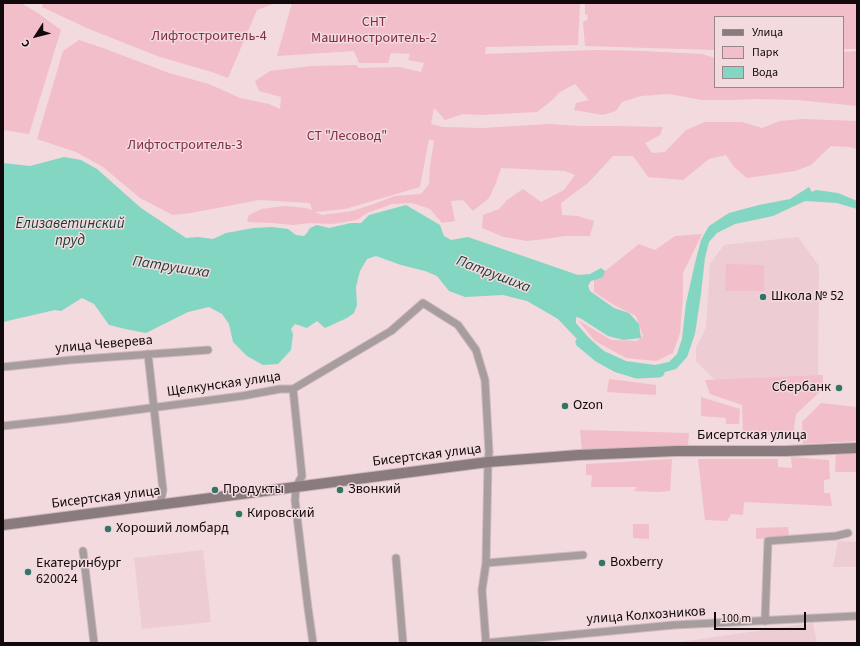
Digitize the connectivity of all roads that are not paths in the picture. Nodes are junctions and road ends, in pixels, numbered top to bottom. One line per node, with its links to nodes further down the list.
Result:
1 (208, 350): 2 (street, улица Чеверева)
2 (148, 354): 3 (street, улица Чеверева); 5 (street)
3 (3, 367)
4 (293, 389): 5 (street, Щелкунская улица); 8 (street, Щелкунская улица); 9 (street)
5 (154, 408): 6 (street, Щелкунская улица); 10 (street)
6 (3, 426)
7 (857, 448): 8 (main road, Бисертская улица)
8 (488, 462): 9 (main road, Бисертская улица); 16 (street)
9 (296, 487): 10 (main road, Бисертская улица); 20 (street)
10 (160, 505): 11 (main road, Бисертская улица)
11 (3, 525)
12 (848, 533): 18 (street)
13 (83, 551): 19 (street)
14 (583, 555): 16 (street)
15 (396, 558): 21 (street)
16 (486, 563): 22 (street)
17 (857, 616): 18 (street, улица Колхозников)
18 (765, 621): 22 (street, улица Колхозников)
19 (94, 643)
20 (313, 643)
21 (403, 643)
22 (485, 643)

